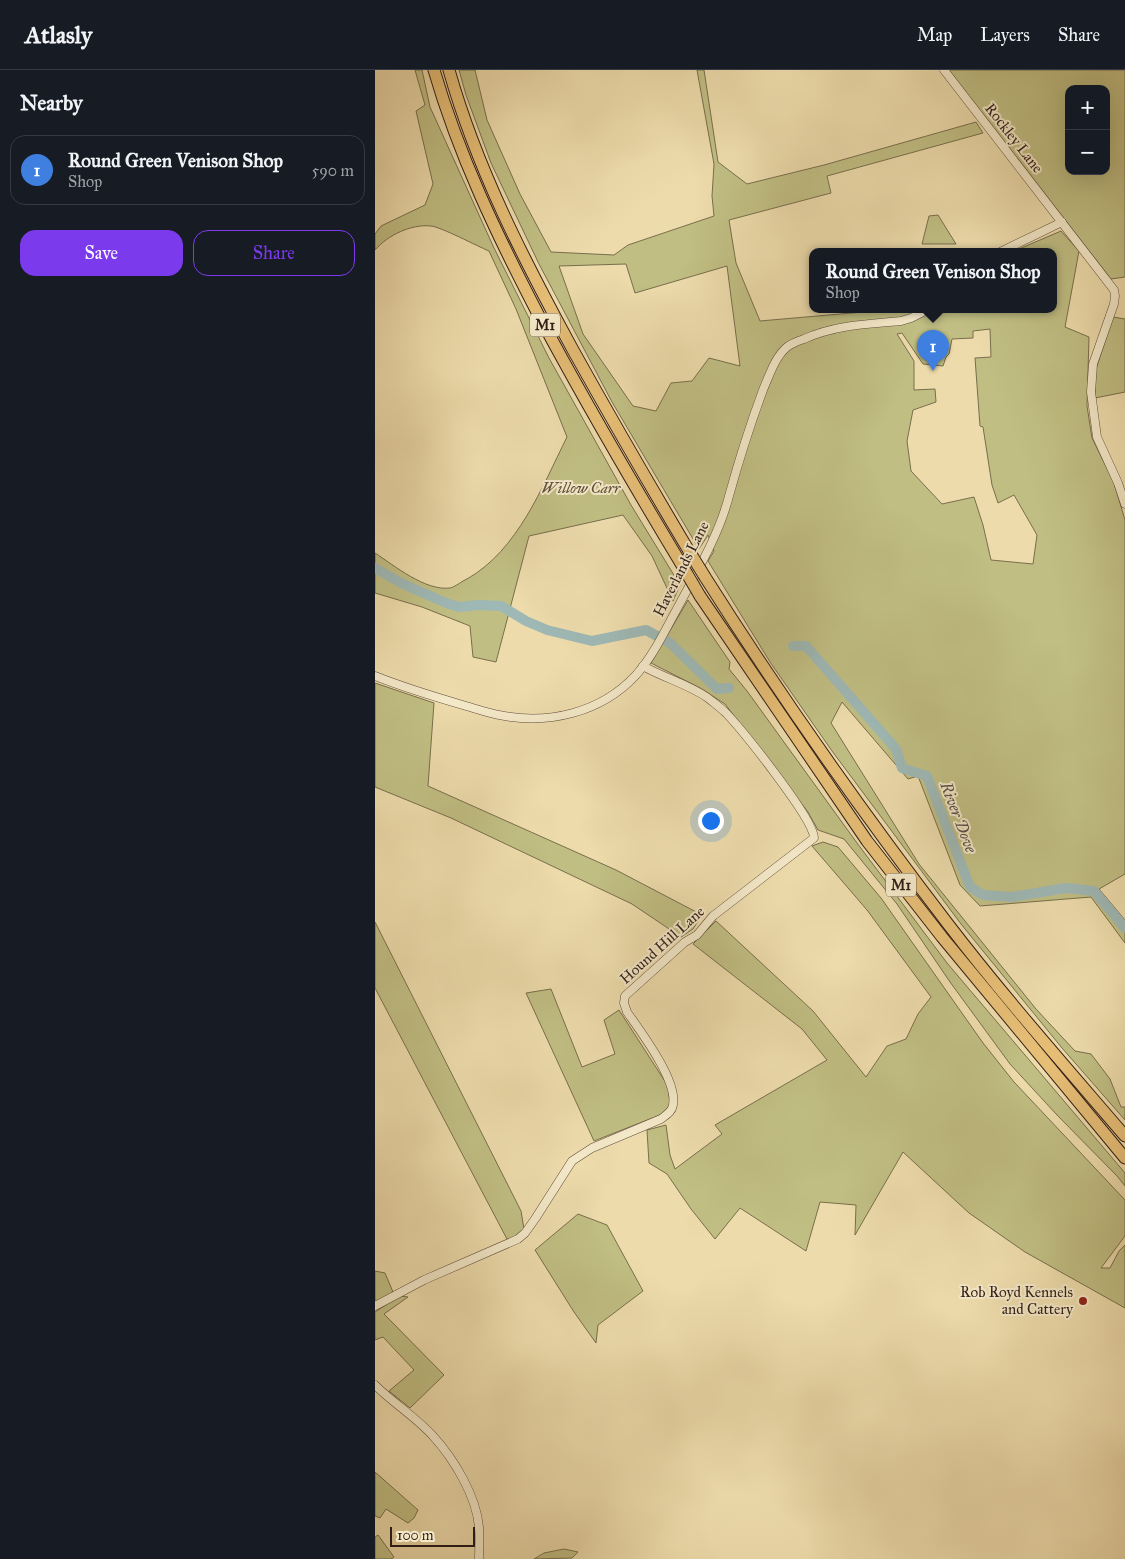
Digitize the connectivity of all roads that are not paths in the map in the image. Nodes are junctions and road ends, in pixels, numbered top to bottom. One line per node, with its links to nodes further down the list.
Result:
1 (435, 70): 11 (highway, M1, bridge)
2 (449, 70): 10 (highway, M1, bridge)
3 (945, 70): 4 (street, Rockley Lane)
4 (1062, 222): 5 (street); 7 (street, Rockley Lane)
5 (1008, 248)
6 (921, 313): 8 (street, Haverlands Lane)
7 (1125, 504)
8 (643, 666): 9 (street, Haverlands Lane); 12 (street, Hound Hill Lane)
9 (375, 676)
10 (1125, 1136)
11 (1125, 1158)
12 (375, 1306)
13 (375, 1385): 14 (street)
14 (479, 1559)

